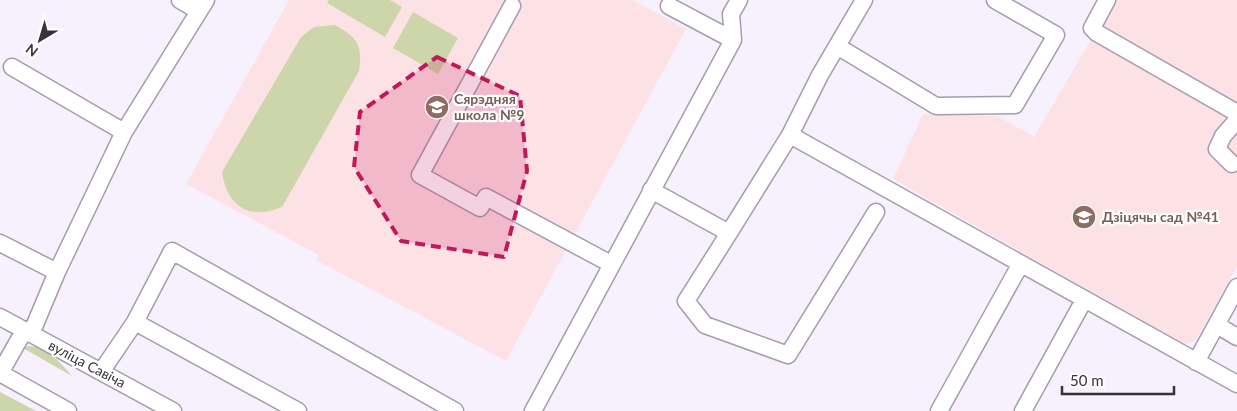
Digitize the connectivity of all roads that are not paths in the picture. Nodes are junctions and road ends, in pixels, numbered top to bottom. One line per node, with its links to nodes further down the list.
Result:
1 (180, 0): 6 (street)
2 (739, 0): 9 (street)
3 (864, 0): 10 (street)
4 (997, 0): 10 (street)
5 (1107, 0): 12 (street)
6 (201, 5): 14 (street)
7 (512, 6): 21 (street)
8 (669, 6): 9 (street)
9 (733, 40): 17 (street)
10 (837, 46): 15 (street)
11 (12, 67): 14 (street)
12 (1237, 113)
13 (1237, 120): 16 (street)
14 (124, 132): 23 (street)
15 (790, 135): 19 (street); 22 (street)
16 (1232, 164)
17 (651, 190): 19 (street); 21 (street)
18 (876, 212): 19 (street)
19 (729, 233)
20 (0, 243): 23 (street)
21 (610, 264): 38 (street)
22 (1020, 265): 25 (street); 39 (street)
23 (56, 272): 29 (street)
24 (1237, 287): 28 (street)
25 (1084, 300): 31 (street); 40 (street)
26 (0, 318): 29 (street, вуліца Савіча)
27 (134, 322): 32 (street); 36 (street); 37 (street)
28 (1217, 325): 30 (street); 31 (street)
29 (28, 332): 32 (street, вуліца Савіча); 34 (street)
30 (1237, 338)
31 (1196, 362): 33 (street)
32 (101, 372): 35 (street, вуліца Савіча)
33 (1237, 384)
34 (68, 411)
35 (173, 411)
36 (298, 411)
37 (455, 411)
38 (533, 411)
39 (940, 411)
40 (1023, 411)

